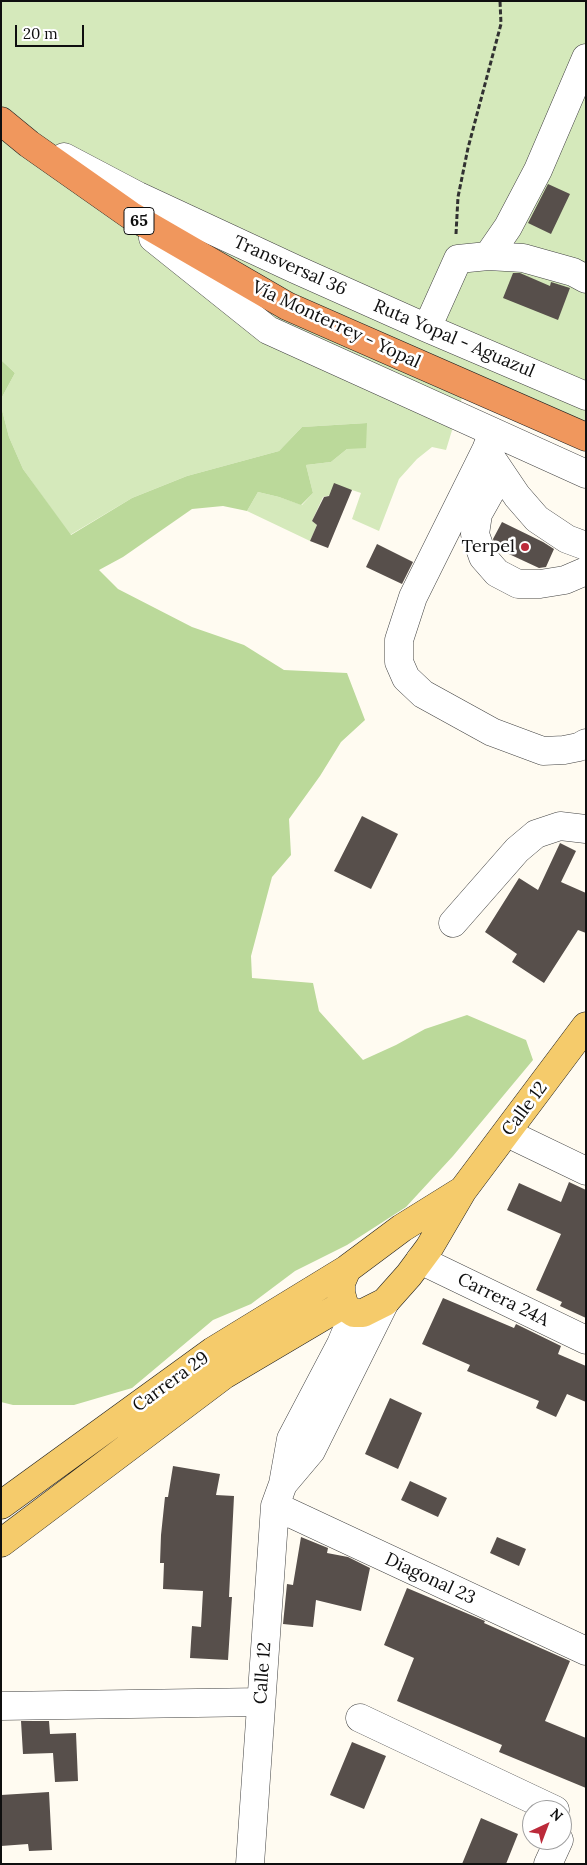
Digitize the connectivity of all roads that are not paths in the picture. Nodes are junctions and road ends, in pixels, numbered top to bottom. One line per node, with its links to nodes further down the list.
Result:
1 (586, 58): 4 (street)
2 (2, 122): 3 (highway, Vía Monterrey - Yopal / 65)
3 (88, 178): 6 (street, Ruta Yopal - Aguazul); 8 (highway, Vía Monterrey - Yopal / 65); 9 (street, 65)
4 (488, 256): 5 (street); 6 (street)
5 (586, 280)
6 (427, 328): 7 (street, Ruta Yopal - Aguazul)
7 (586, 396)
8 (586, 437)
9 (490, 441): 10 (street); 11 (street, 65); 14 (street)
10 (500, 473): 12 (street); 13 (street)
11 (586, 474)
12 (586, 546)
13 (586, 571)
14 (586, 743)
15 (586, 829): 16 (street)
16 (453, 923)
17 (586, 1026): 18 (main road, Calle 12)
18 (507, 1134): 19 (street); 20 (main road, Calle 12)
19 (586, 1171)
20 (463, 1190): 21 (main road, Carrera 29); 22 (main road, Carrera 29)
21 (420, 1260): 23 (main road, Carrera 29); 25 (street, Carrera 24A)
22 (348, 1269): 24 (main road); 27 (main road, Carrera 29)
23 (385, 1302): 24 (main road, Carrera 29); 26 (street)
24 (349, 1309): 26 (street, Calle 12); 28 (main road, Carrera 29)
25 (586, 1340)
26 (279, 1495): 29 (street, Diagonal 23); 30 (street, Calle 12)
27 (1, 1505)
28 (1, 1543)
29 (586, 1651)
30 (261, 1702): 31 (street); 35 (street, Calle 12)
31 (1, 1706)
32 (360, 1718): 33 (street)
33 (534, 1800)
34 (554, 1850): 36 (street)
35 (250, 1864)
36 (548, 1864)

